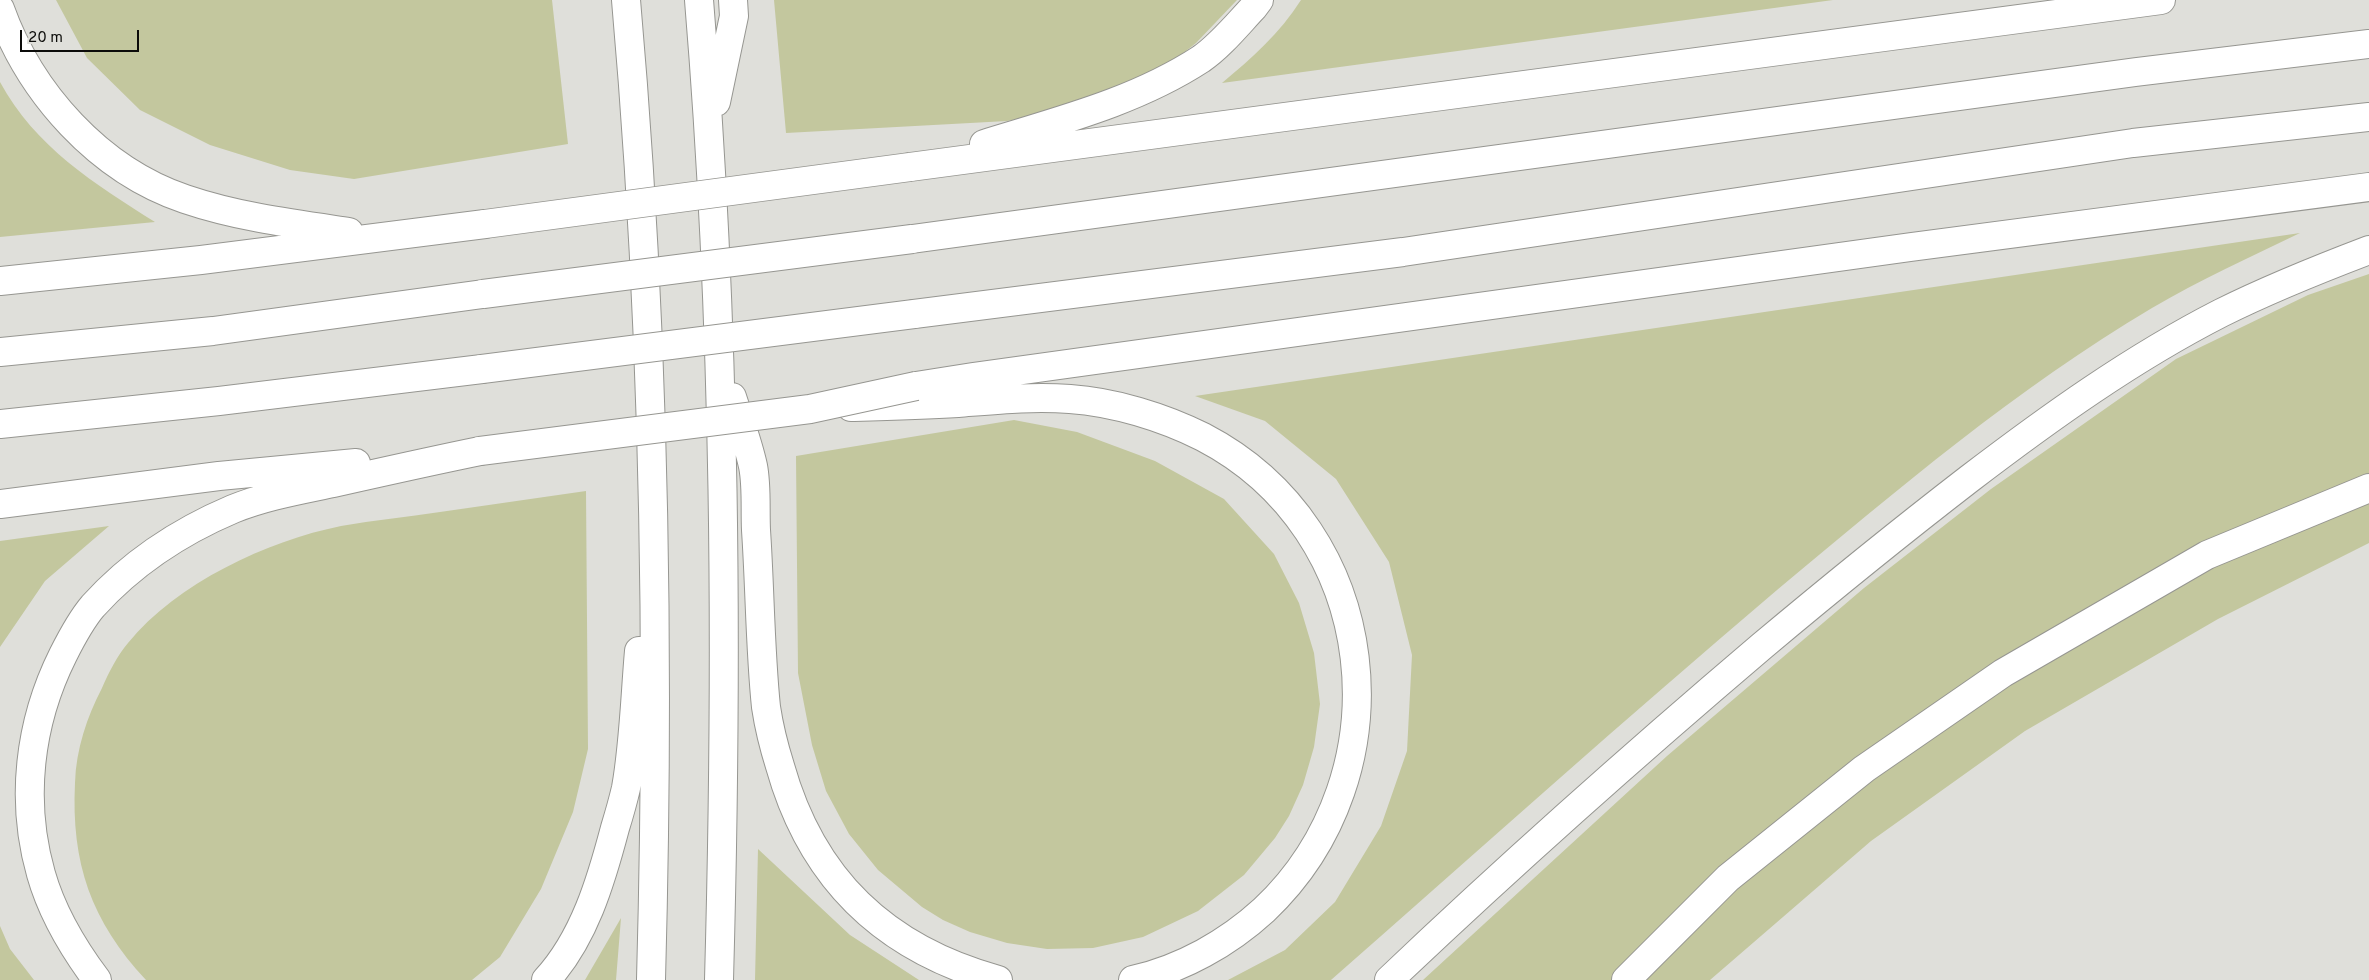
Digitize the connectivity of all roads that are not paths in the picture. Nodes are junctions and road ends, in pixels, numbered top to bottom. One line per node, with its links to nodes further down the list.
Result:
1 (615, 0): 9 (main road)
2 (626, 0): 9 (main road)
3 (699, 0): 11 (main road)
4 (733, 0): 11 (main road)
5 (1259, 0): 12 (main road)
6 (2160, 0): 12 (main road)
7 (0, 9): 14 (main road)
8 (2369, 44): 17 (main road, bridge)
9 (631, 54): 23 (main road)
10 (2369, 117): 20 (main road, bridge)
11 (710, 130): 18 (main road)
12 (910, 167): 14 (main road, bridge)
13 (2369, 187): 19 (main road)
14 (383, 237): 16 (main road)
15 (2369, 250): 31 (main road)
16 (0, 280)
17 (0, 352)
18 (720, 357): 28 (main road); 29 (main road)
19 (916, 396): 21 (main road, bridge); 30 (main road)
20 (0, 424)
21 (480, 451): 24 (main road); 25 (main road)
22 (2369, 488): 32 (main road)
23 (654, 495): 26 (main road); 27 (main road)
24 (0, 504)
25 (97, 980)
26 (546, 980)
27 (651, 980)
28 (719, 980)
29 (998, 980)
30 (1133, 980)
31 (1389, 980)
32 (1626, 980)

